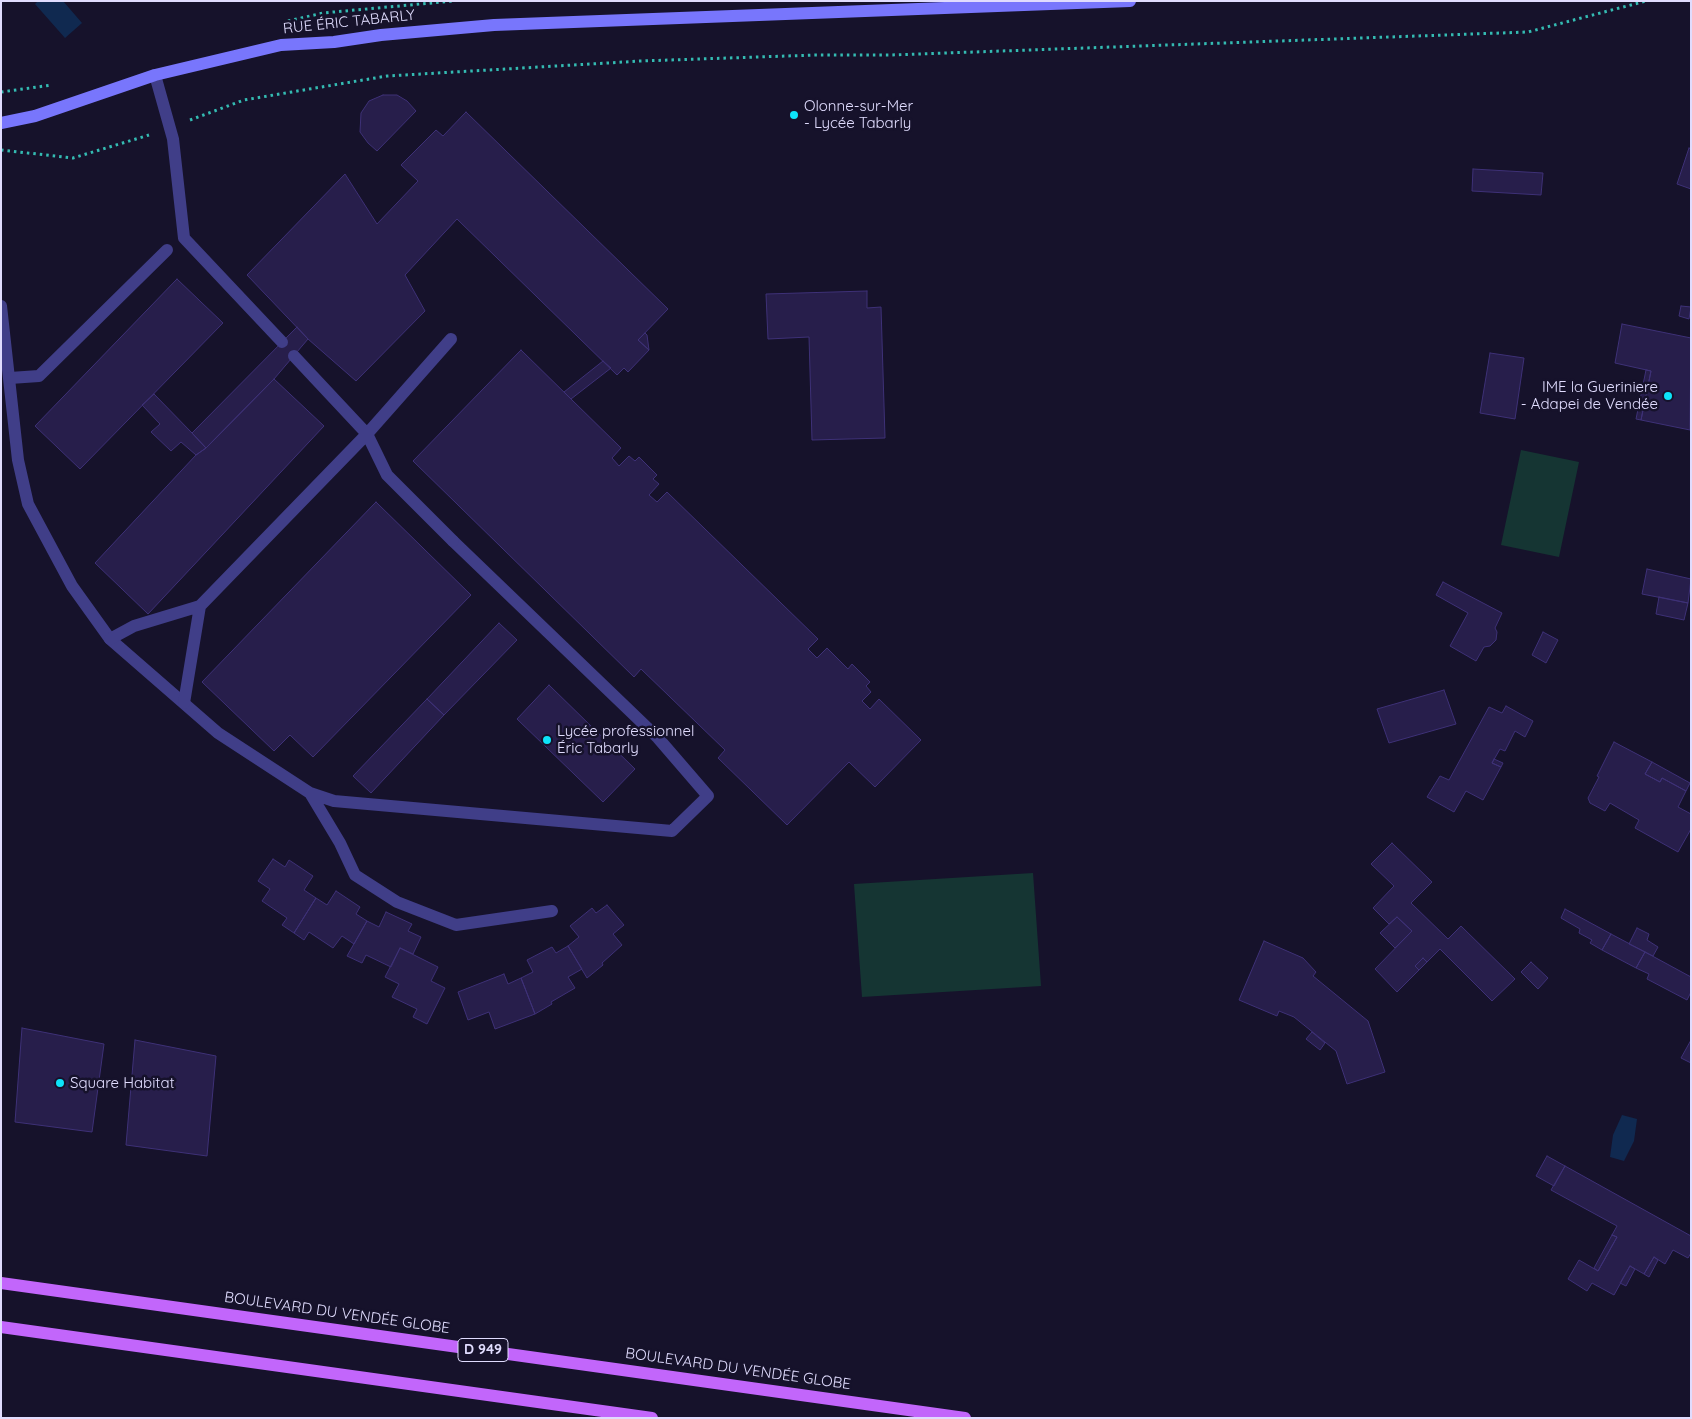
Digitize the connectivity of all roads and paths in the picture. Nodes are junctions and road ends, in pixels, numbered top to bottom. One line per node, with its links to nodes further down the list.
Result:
1 (1130, 1): 3 (street, RUE ÉRIC TABARLY)
2 (1646, 1): 5 (path)
3 (155, 75): 4 (street, RUE ÉRIC TABARLY); 5 (street)
4 (1, 123)
5 (170, 128): 6 (path); 10 (street)
6 (1, 150)
7 (167, 250): 12 (street)
8 (1, 306): 12 (street)
9 (451, 339): 13 (street)
10 (282, 342)
11 (294, 356): 13 (street)
12 (10, 378): 15 (street)
13 (367, 434): 14 (street); 17 (street)
14 (200, 606): 15 (street); 16 (street)
15 (110, 639): 16 (street)
16 (184, 702): 17 (street)
17 (310, 793): 18 (street)
18 (552, 911)
19 (1, 1282): 22 (main road, BOULEVARD DU VENDÉE GLOBE / D 949)
20 (1, 1327): 21 (main road)
21 (652, 1418)
22 (964, 1418)

